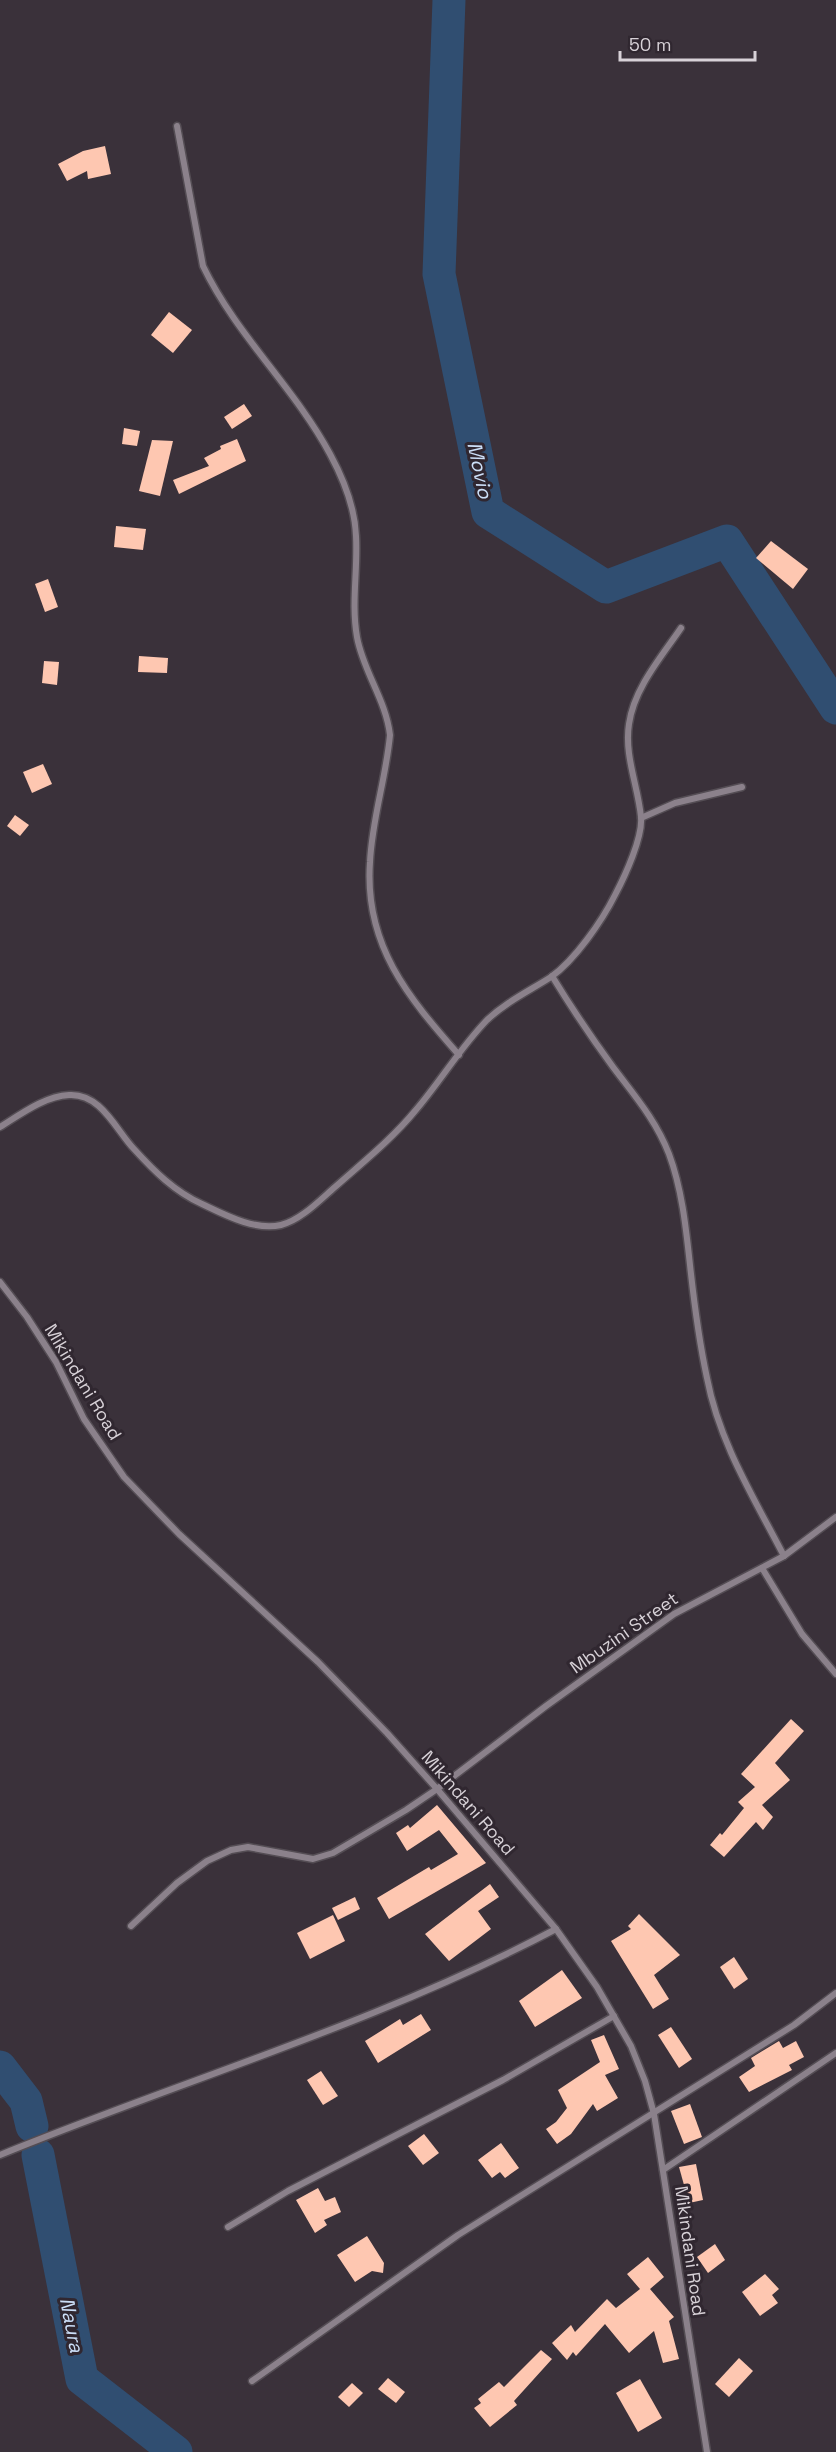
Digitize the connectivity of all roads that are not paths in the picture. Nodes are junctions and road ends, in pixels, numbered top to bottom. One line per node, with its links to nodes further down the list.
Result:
1 (177, 126): 6 (street)
2 (681, 627): 4 (street)
3 (742, 787): 4 (street)
4 (641, 818): 5 (street)
5 (552, 976): 6 (street); 10 (street)
6 (459, 1056): 7 (street)
7 (0, 1127)
8 (0, 1282): 13 (street, Mikindani Road)
9 (836, 1517): 10 (street, Mbuzini Street)
10 (784, 1556): 11 (street, Mbuzini Street)
11 (762, 1568): 12 (street); 13 (street, Mbuzini Street)
12 (836, 1674)
13 (437, 1789): 14 (street, Mbuzini Street); 15 (street, Mikindani Road)
14 (131, 1926)
15 (556, 1929): 17 (street, Mikindani Road); 20 (street)
16 (836, 1993): 19 (street)
17 (614, 2016): 19 (street, Mikindani Road); 22 (street)
18 (836, 2053): 21 (street)
19 (654, 2114): 21 (street, Mikindani Road); 23 (street)
20 (0, 2155)
21 (663, 2170): 24 (street, Mikindani Road)
22 (228, 2227)
23 (252, 2380)
24 (706, 2452)

